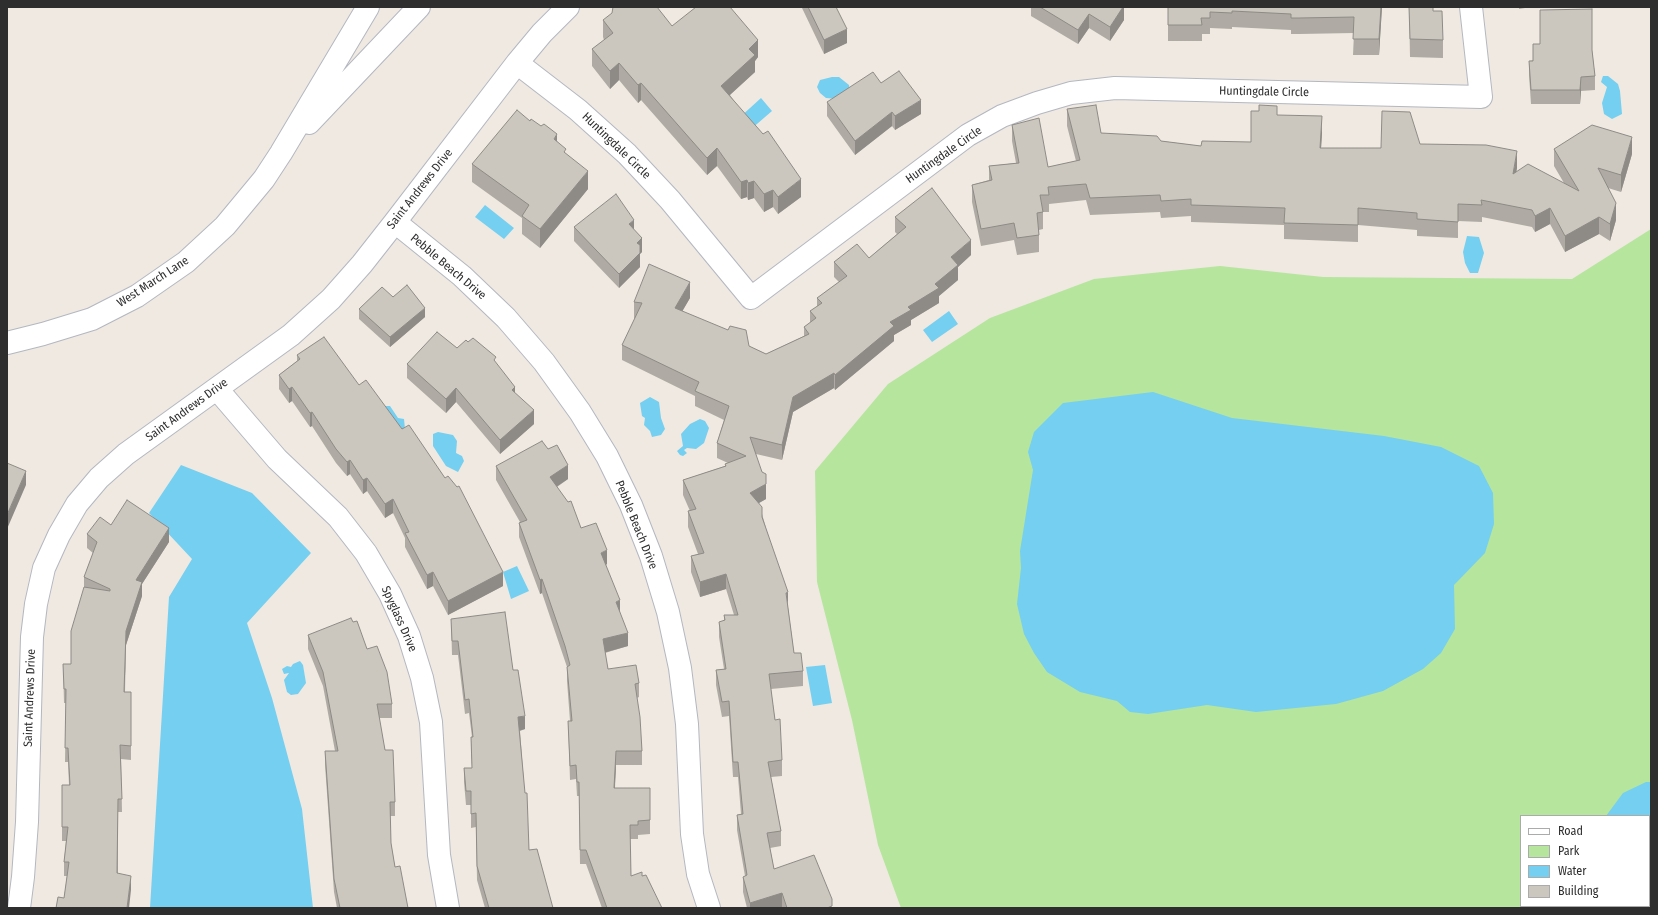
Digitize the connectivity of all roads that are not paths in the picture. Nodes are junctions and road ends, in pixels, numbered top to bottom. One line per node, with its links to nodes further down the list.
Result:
1 (368, 7): 6 (street, West March Lane)
2 (419, 7): 6 (street, West March Lane)
3 (568, 7): 5 (street, Saint Andrews Drive)
4 (1471, 7): 5 (street, Huntingdale Circle)
5 (518, 63): 7 (street, Saint Andrews Drive)
6 (281, 153): 8 (street, West March Lane)
7 (395, 222): 9 (street, Saint Andrews Drive); 12 (street, Pebble Beach Drive)
8 (7, 343)
9 (218, 389): 10 (street, Saint Andrews Drive); 11 (street, Spyglass Drive)
10 (19, 908)
11 (448, 908)
12 (709, 908)

